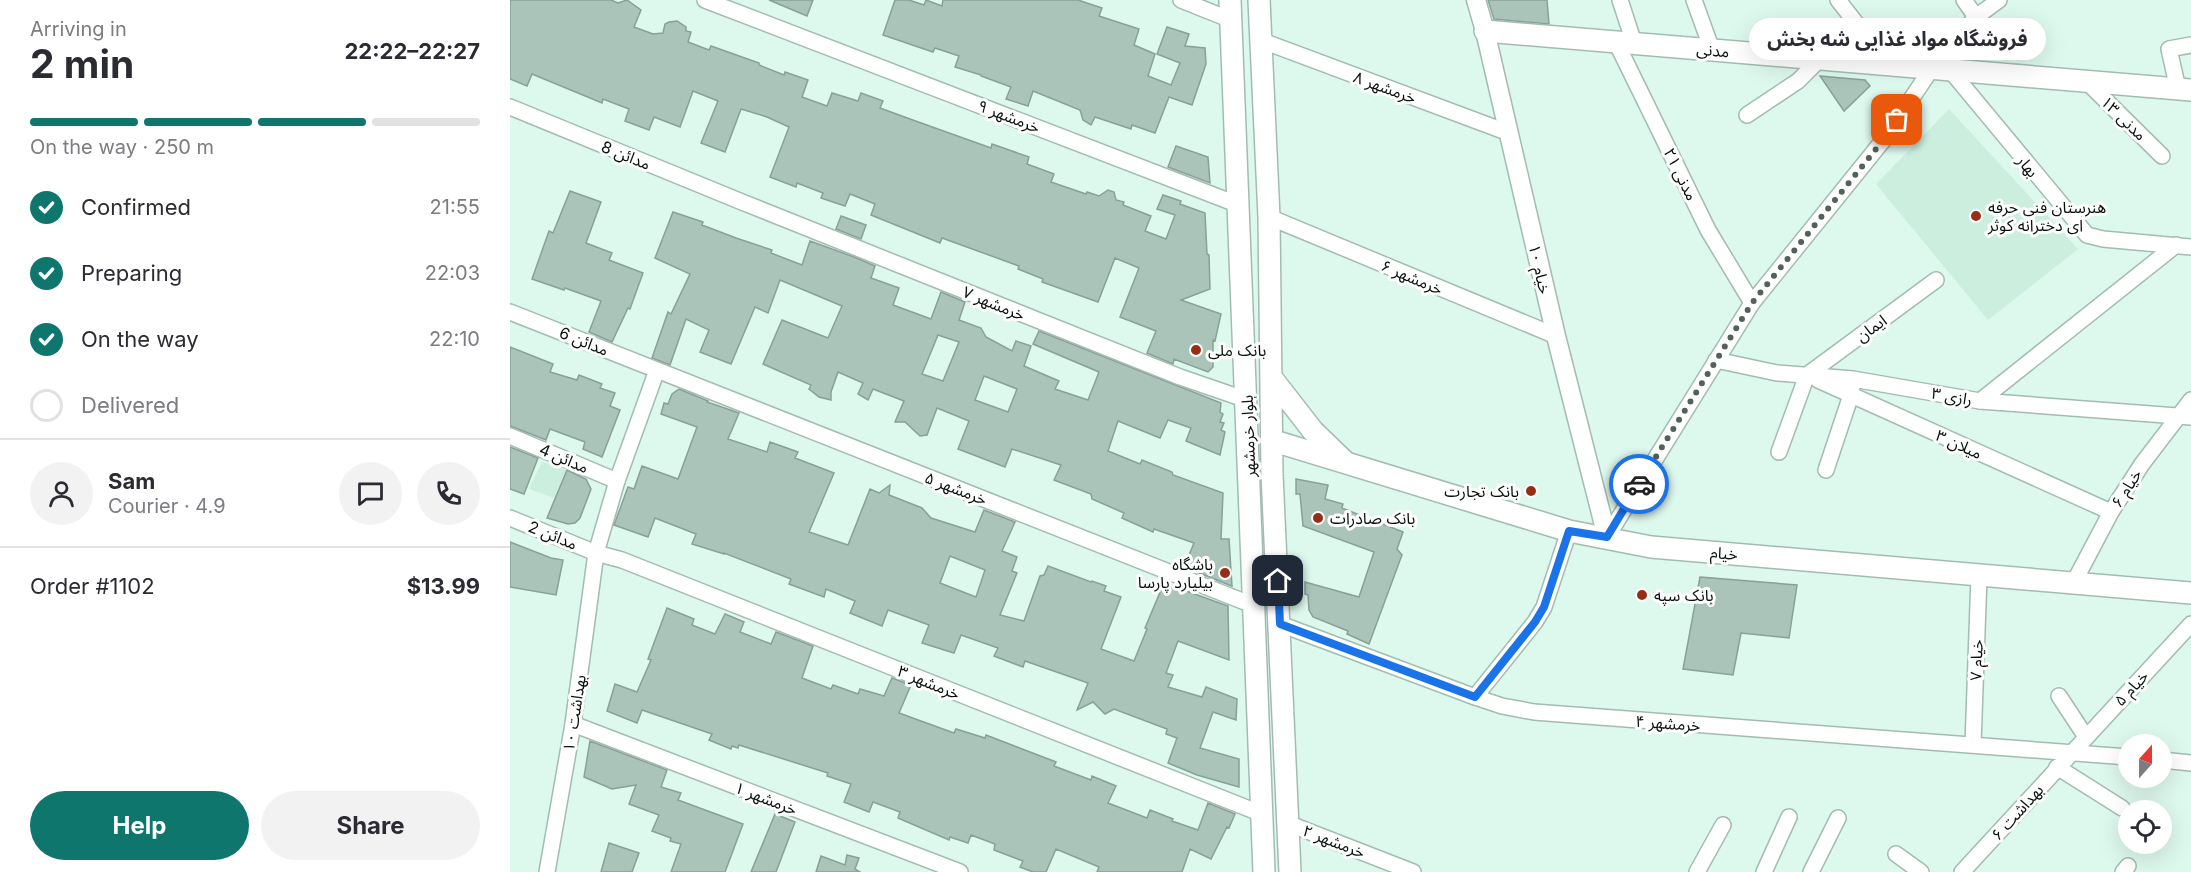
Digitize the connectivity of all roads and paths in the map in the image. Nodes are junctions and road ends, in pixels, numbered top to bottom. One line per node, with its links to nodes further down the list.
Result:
1 (705, 0): 27 (street, خرمشهر ۹)
2 (1181, 0): 10 (street)
3 (1259, 0): 13 (main road, بلوار خرمشهر)
4 (1476, 0): 12 (street, خیام ۱۰)
5 (1620, 0): 14 (street, مدنی ۲۱)
6 (1694, 0): 16 (street)
7 (1838, 0): 18 (street)
8 (1964, 0): 11 (street)
9 (2000, 0): 11 (street)
10 (1231, 10): 27 (main road, بلوار خرمشهر)
11 (1976, 17): 19 (street)
12 (1485, 31): 14 (main road, مدنی); 24 (street, خیام ۱۰)
13 (1260, 40): 24 (street, خرمشهر ۸); 28 (main road, بلوار خرمشهر)
14 (1625, 42): 16 (main road, مدنی); 31 (street, مدنی ۲۱)
15 (2191, 45): 21 (street)
16 (1712, 50): 17 (main road, مدنی)
17 (1820, 59): 18 (main road, مدنی); 23 (street)
18 (1888, 64): 19 (main road, مدنی)
19 (1941, 69): 20 (main road, مدنی); 29 (street, بهار); 31 (street)
20 (2086, 81): 21 (main road, مدنی); 25 (street, مدنی ۱۳)
21 (2185, 89)
22 (510, 107): 26 (street, مدائن 8)
23 (1747, 115)
24 (1509, 133): 33 (street, خیام ۱۰)
25 (2162, 156)
26 (742, 202): 40 (street, خرمشهر ۷)
27 (1239, 205): 40 (main road, بلوار خرمشهر)
28 (1269, 217): 33 (street, خرمشهر ۶); 37 (main road, بلوار خرمشهر)
29 (2183, 246): 42 (street)
30 (1936, 280): 36 (street, ایمان)
31 (1752, 303): 34 (street)
32 (510, 312): 35 (street, مدائن 6)
33 (1556, 336): 53 (street, خیام ۱۰)
34 (1716, 360): 36 (street, رازی ۳); 53 (street)
35 (657, 370): 49 (street, بهداشت ۱۰); 58 (street, خرمشهر ۵)
36 (1807, 375): 38 (street, رازی ۳); 39 (street, میلان ۳); 46 (street)
37 (1271, 377): 45 (main road, بلوار خرمشهر); 47 (main road)
38 (1853, 379): 39 (street); 42 (street, رازی ۳)
39 (1851, 395): 48 (street); 50 (street, میلان ۳)
40 (1247, 400): 58 (main road, بلوار خرمشهر)
41 (2191, 400): 43 (street, خیام ۶)
42 (1980, 401): 43 (street, رازی ۳)
43 (2186, 416): 50 (street, خیام ۶)
44 (510, 436): 49 (street, مدائن 4)
45 (1271, 440): 47 (main road, خیام); 59 (main road, بلوار خرمشهر)
46 (1779, 452)
47 (1345, 463): 52 (main road, خیام)
48 (1826, 470)
49 (618, 481): 54 (street, بهداشت ۱۰)
50 (2111, 512): 56 (street, خیام ۶)
51 (510, 518): 54 (street, مدائن 2)
52 (1569, 531): 53 (main road, خیام); 62 (street)
53 (1607, 537): 55 (main road, خیام)
54 (596, 553): 63 (street, بهداشت ۱۰); 72 (street, خرمشهر ۳)
55 (1979, 576): 56 (main road, خیام); 65 (street, خیام ۷)
56 (2073, 584): 57 (main road, خیام)
57 (2191, 593)
58 (1255, 606): 72 (main road, بلوار خرمشهر)
59 (1280, 624): 62 (street, خرمشهر ۴); 75 (main road, بلوار خرمشهر)
60 (2191, 624): 64 (street, خیام ۵)
61 (2059, 696): 64 (street)
62 (1475, 697): 65 (street, خرمشهر ۴)
63 (573, 724): 78 (street, بهداشت ۱۰); 79 (street, خرمشهر ۱)
64 (2086, 737): 66 (street, خیام ۵)
65 (1973, 744): 66 (street, خرمشهر ۴)
66 (2072, 752): 67 (street, خرمشهر ۴); 70 (street, بهداشت ۶)
67 (2118, 756)
68 (2172, 761): 69 (street)
69 (2191, 763)
70 (2057, 767): 71 (street); 87 (street, بهداشت ۶)
71 (2118, 805)
72 (1262, 814): 75 (main road); 80 (main road, بلوار خرمشهر)
73 (1789, 817): 84 (street)
74 (1838, 818): 85 (street)
75 (1287, 823): 81 (main road, بلوار خرمشهر); 82 (street, خرمشهر ۲)
76 (1723, 825): 83 (street)
77 (1896, 854): 86 (street)
78 (547, 872)
79 (960, 872)
80 (1264, 872)
81 (1290, 872)
82 (1413, 872)
83 (1697, 872)
84 (1764, 872)
85 (1810, 872)
86 (1922, 872)
87 (1962, 872)

